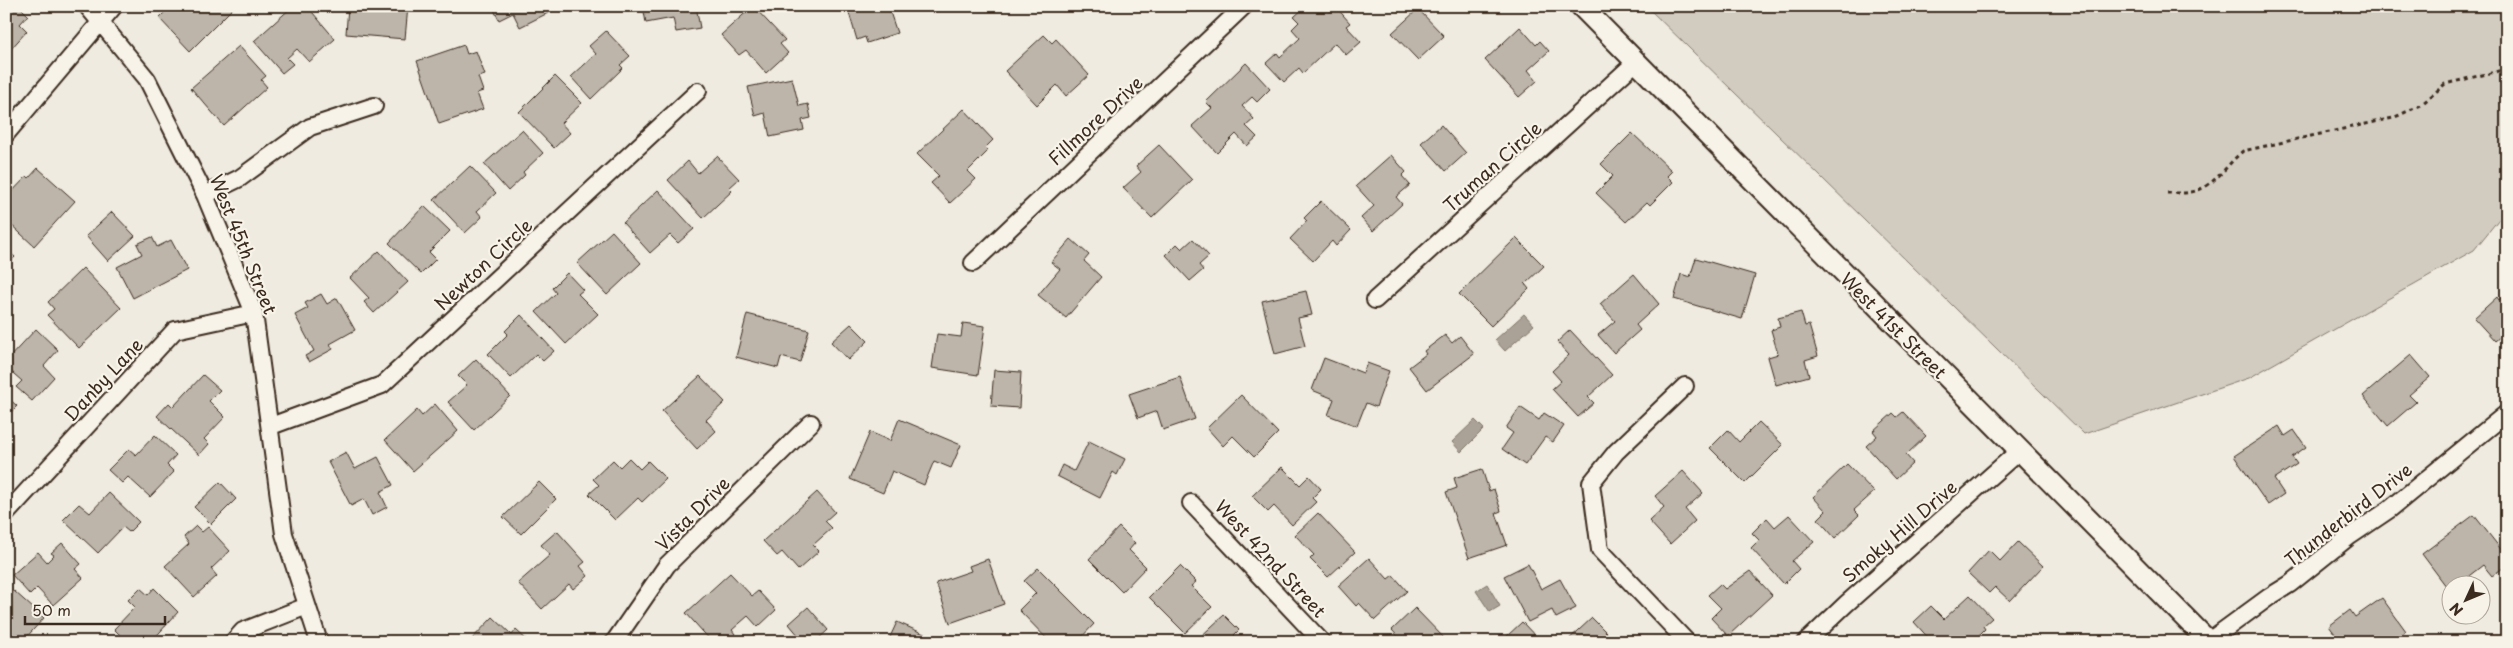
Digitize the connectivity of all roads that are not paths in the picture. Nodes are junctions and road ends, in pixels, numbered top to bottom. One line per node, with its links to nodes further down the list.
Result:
1 (87, 6): 5 (street, West 45th Street)
2 (114, 6): 5 (street)
3 (1244, 6): 11 (street, Fillmore Drive)
4 (1581, 6): 6 (street, West 41st Street)
5 (101, 23): 9 (street); 10 (street, West 45th Street)
6 (1636, 62): 12 (street, Truman Circle); 18 (street, West 41st Street)
7 (698, 91): 17 (street, Newton Circle)
8 (374, 106): 10 (street)
9 (6, 134)
10 (205, 195): 13 (street, West 45th Street)
11 (973, 263)
12 (1375, 300)
13 (254, 312): 17 (street, West 45th Street); 20 (street, Danby Lane)
14 (1685, 386): 26 (street)
15 (2507, 413): 28 (street, Thunderbird Drive)
16 (810, 423): 24 (street, Vista Drive)
17 (271, 426): 21 (street, West 45th Street)
18 (2019, 451): 27 (street, Smoky Hill Drive); 28 (street, West 41st Street)
19 (1191, 503): 25 (street, West 42nd Street)
20 (6, 514)
21 (307, 606): 22 (street); 23 (street, West 45th Street)
22 (233, 642)
23 (318, 642)
24 (614, 642)
25 (1322, 642)
26 (1687, 642)
27 (1806, 642)
28 (2209, 642)

